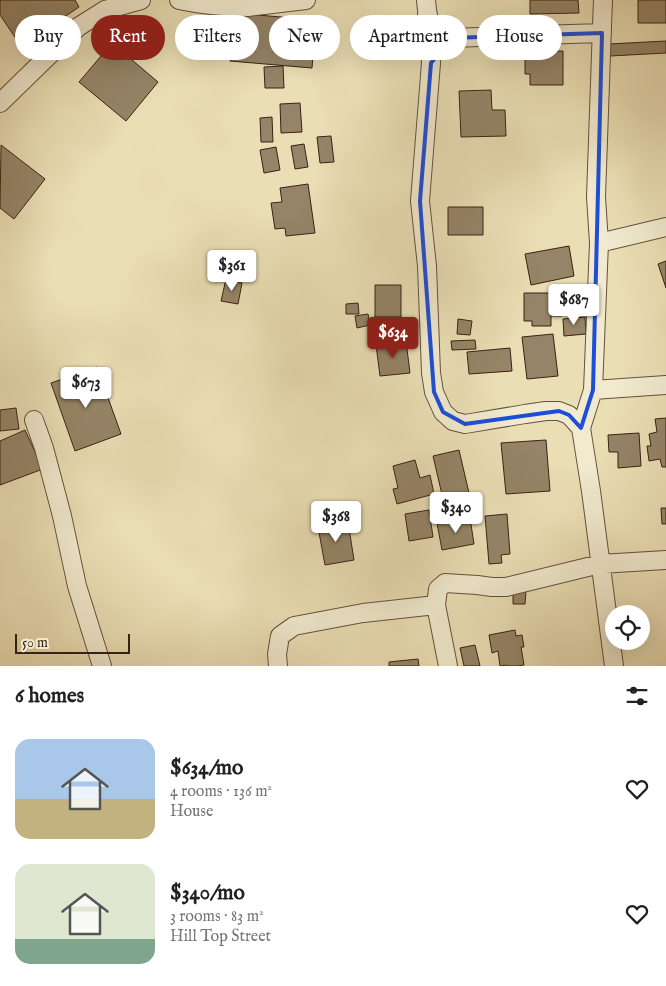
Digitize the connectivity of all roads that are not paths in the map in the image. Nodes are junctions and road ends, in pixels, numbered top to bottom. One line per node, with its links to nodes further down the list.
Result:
1 (141, 0): 10 (street)
2 (180, 0): 3 (street)
3 (306, 0)
4 (603, 0): 6 (street)
5 (427, 7): 9 (street)
6 (602, 34): 7 (street); 12 (street)
7 (467, 38)
8 (433, 60): 9 (street)
9 (430, 63): 16 (street)
10 (0, 103)
11 (666, 227): 12 (street)
12 (599, 243): 14 (street)
13 (666, 385): 14 (street)
14 (593, 390): 16 (street)
15 (34, 420): 20 (street)
16 (581, 428): 18 (street)
17 (666, 560): 18 (street)
18 (600, 564): 19 (street); 23 (street)
19 (437, 597): 21 (street); 22 (street)
20 (102, 666)
21 (278, 666)
22 (448, 666)
23 (614, 666)

